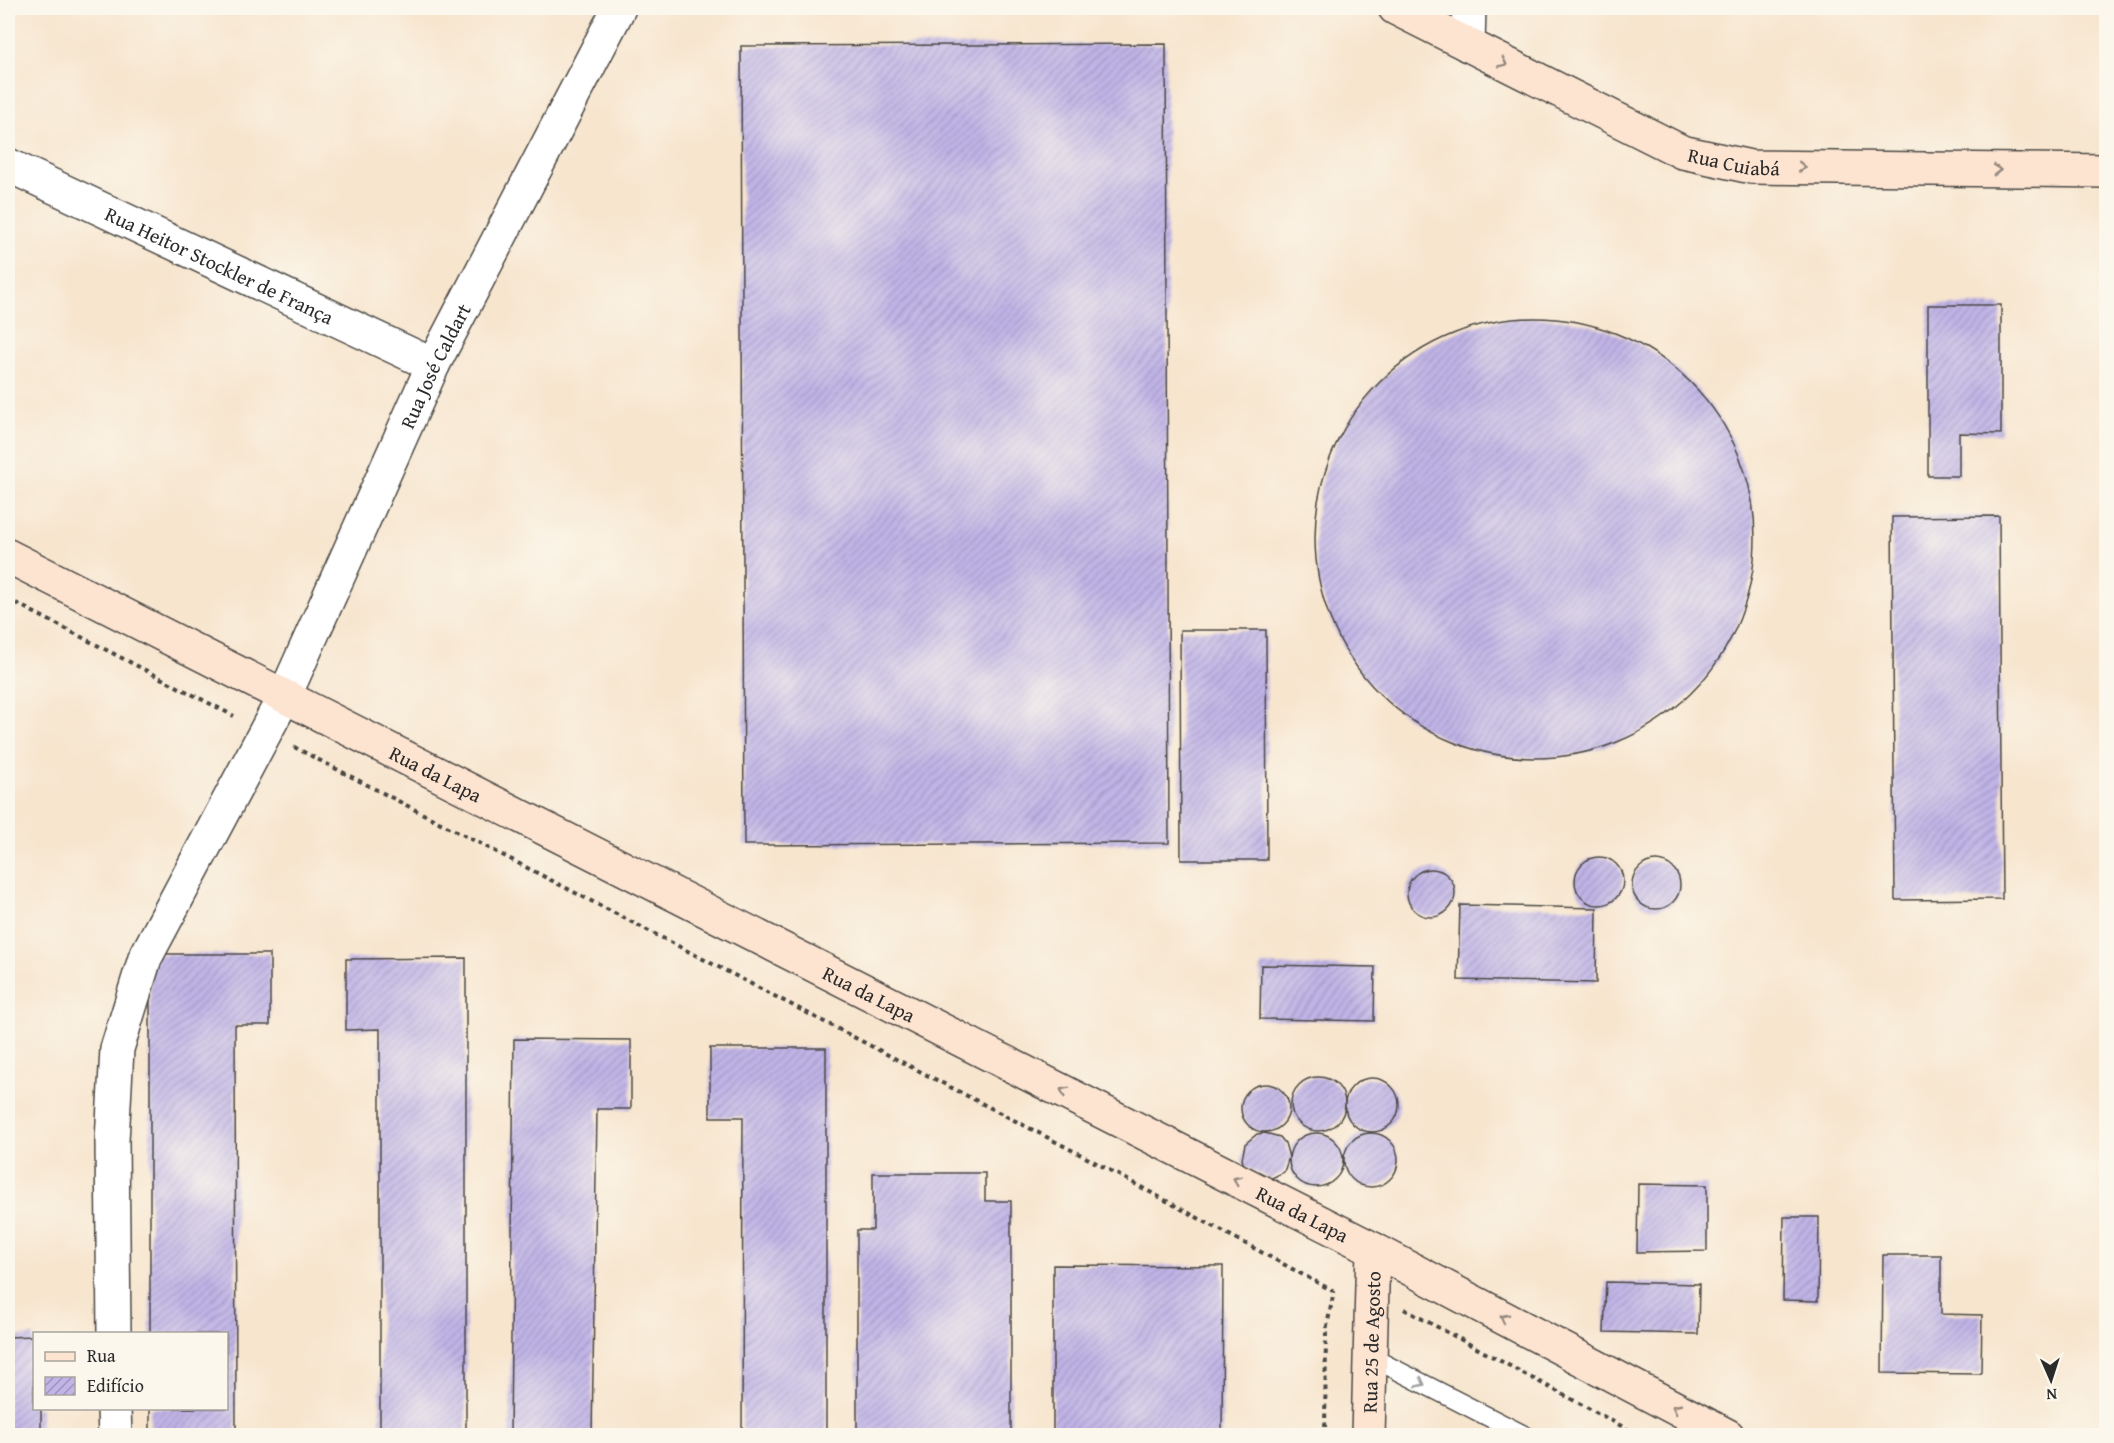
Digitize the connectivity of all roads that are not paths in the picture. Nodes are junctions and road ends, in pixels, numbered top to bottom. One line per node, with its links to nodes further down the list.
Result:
1 (619, 8): 7 (street, Rua José Caldart)
2 (1395, 8): 4 (main road, Rua Cuiabá)
3 (1469, 8): 4 (street)
4 (1468, 45): 6 (main road, Rua Cuiabá, one-way to 6)
5 (8, 165): 7 (street, Rua Heitor Stockler de França)
6 (2106, 171)
7 (433, 365): 9 (street, Rua José Caldart)
8 (8, 556): 9 (main road, Rua da Lapa)
9 (285, 695): 10 (main road, Rua da Lapa, one-way to 9); 11 (street, Rua José Caldart)
10 (1373, 1249): 12 (main road, Rua 25 de Agosto); 17 (main road, Rua da Lapa, one-way to 10)
11 (114, 1332)
12 (1369, 1356): 15 (main road, Rua 25 de Agosto); 16 (lane, one-way to 16)
13 (114, 1410): 14 (street)
14 (115, 1436)
15 (1368, 1436)
16 (1526, 1436)
17 (1728, 1436)

